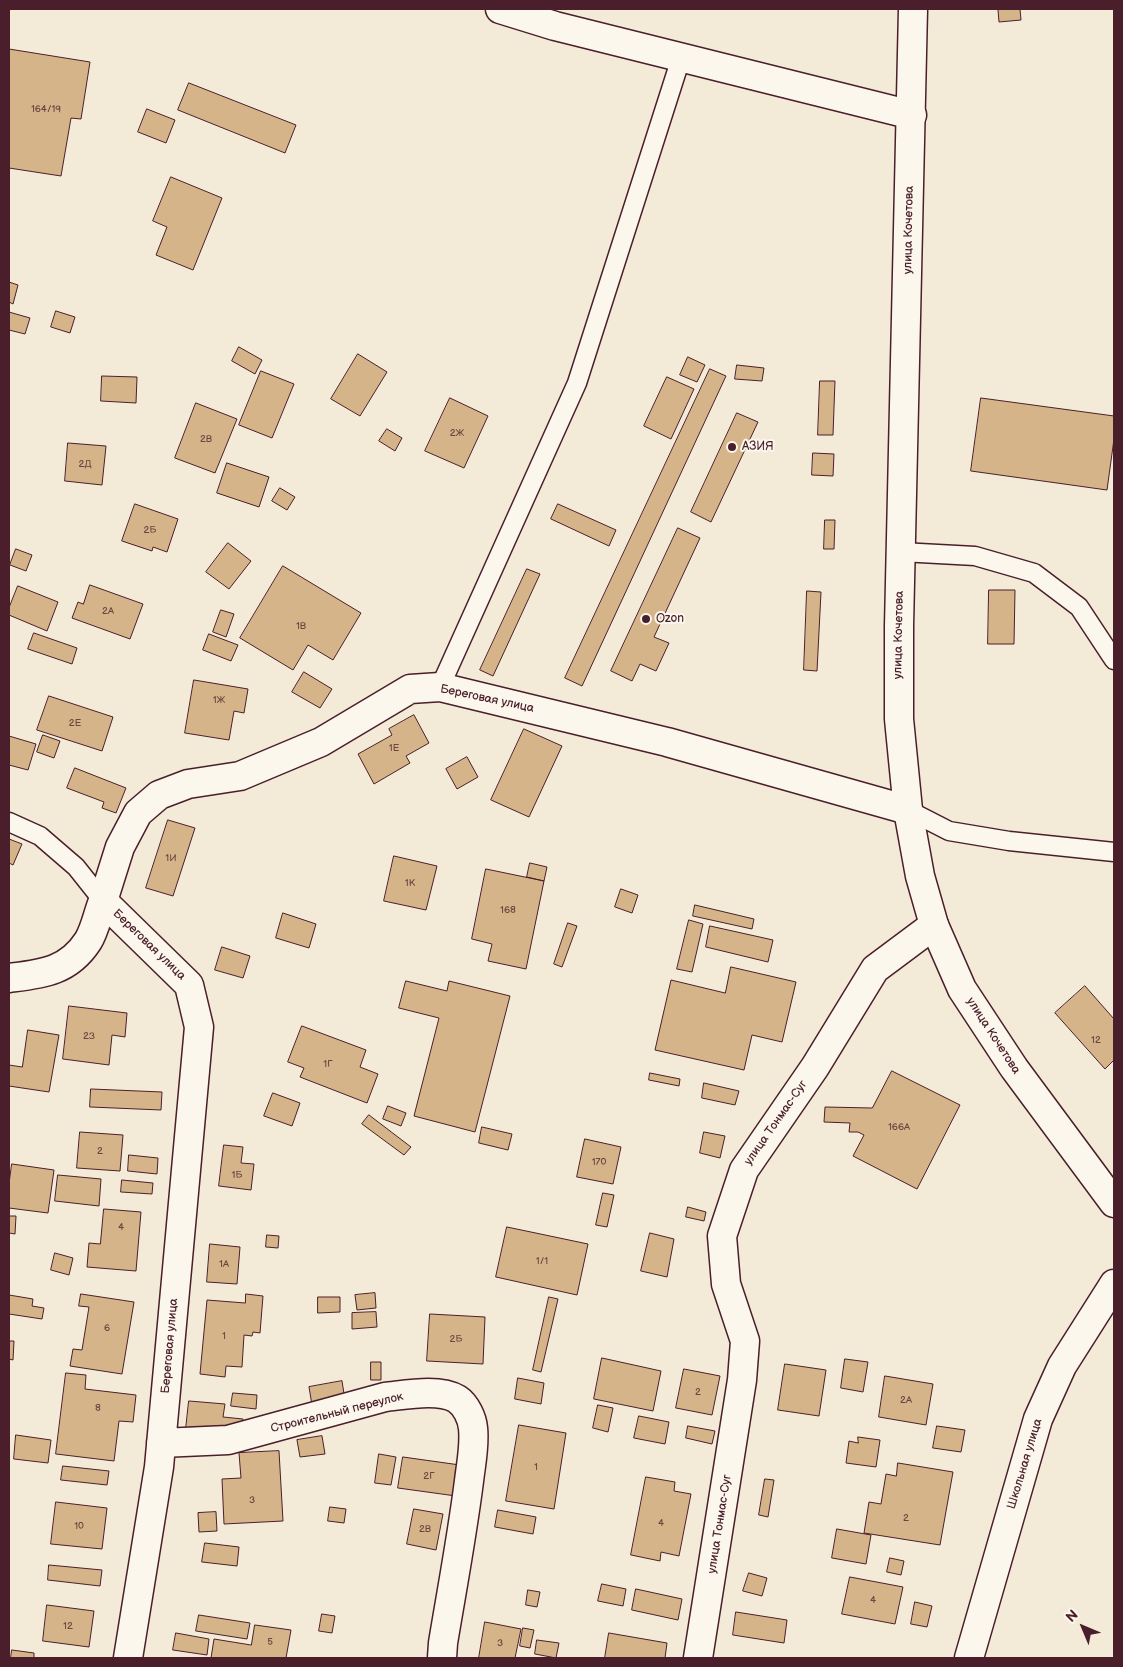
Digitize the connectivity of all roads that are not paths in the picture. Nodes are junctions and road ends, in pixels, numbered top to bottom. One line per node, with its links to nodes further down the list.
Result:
1 (500, 9): 3 (street)
2 (913, 9): 4 (street, улица Кочетова)
3 (681, 58): 4 (street); 7 (lane)
4 (912, 115): 5 (street, улица Кочетова)
5 (901, 552): 6 (lane); 8 (street, улица Кочетова)
6 (1114, 660)
7 (440, 687): 8 (street, Береговая улица); 11 (street, Береговая улица)
8 (908, 810): 10 (lane); 12 (street, улица Кочетова)
9 (9, 822): 11 (lane)
10 (1114, 852)
11 (103, 901): 13 (street); 16 (street, Береговая улица)
12 (934, 925): 14 (street, улица Кочетова); 19 (street, улица Тонмас-Суг)
13 (9, 978)
14 (1114, 1203)
15 (1114, 1284): 20 (street, Школьная улица)
16 (161, 1443): 17 (street, Береговая улица); 18 (street, Строительный переулок)
17 (128, 1658)
18 (442, 1658)
19 (698, 1658)
20 (968, 1658)

